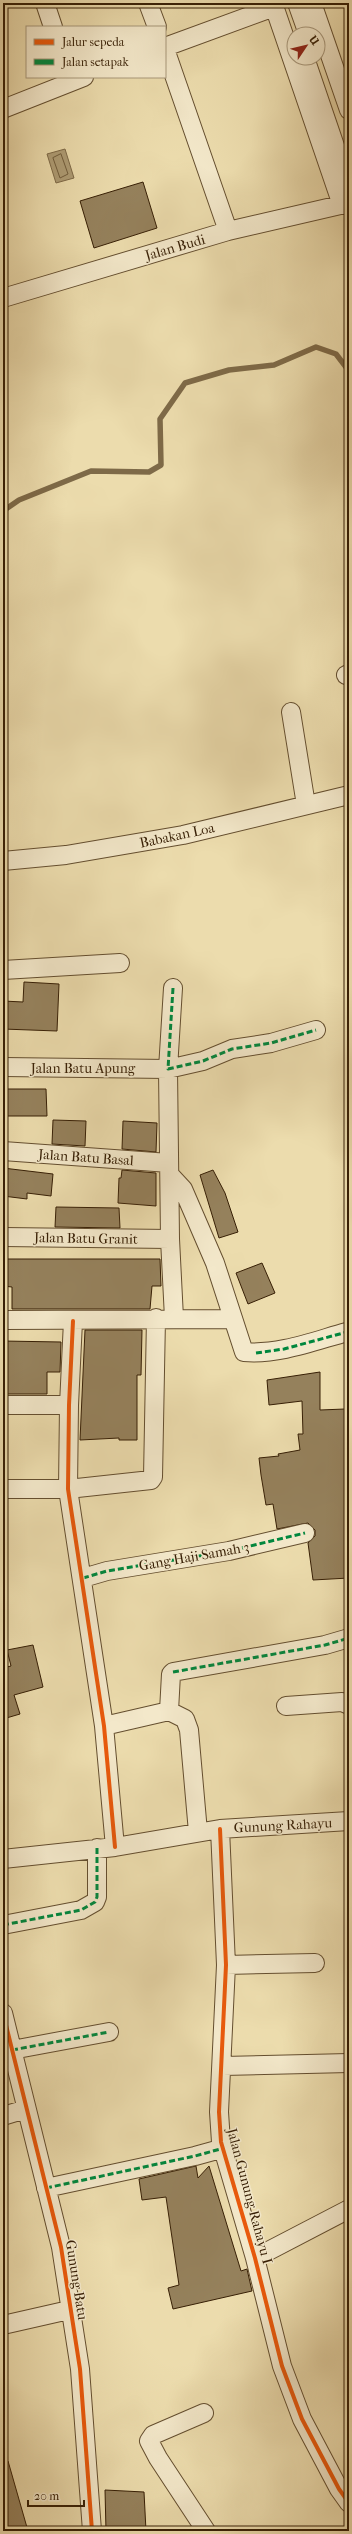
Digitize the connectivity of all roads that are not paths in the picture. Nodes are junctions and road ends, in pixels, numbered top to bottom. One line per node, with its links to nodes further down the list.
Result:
1 (44, 3): 6 (street)
2 (148, 3): 7 (street)
3 (297, 3): 9 (street)
4 (312, 3): 16 (street)
5 (277, 4): 8 (street); 10 (street); 19 (street)
6 (53, 26)
7 (157, 26)
8 (291, 26)
9 (305, 26)
10 (166, 48)
11 (166, 51): 20 (street)
12 (308, 66): 18 (street)
13 (319, 66): 17 (street)
14 (76, 78): 15 (street)
15 (3, 109)
16 (349, 110)
17 (349, 152)
18 (349, 186)
19 (345, 204): 20 (street, Jalan Budi)
20 (228, 231): 21 (street, Jalan Budi)
21 (3, 298)
22 (291, 712): 24 (street)
23 (349, 795): 24 (street, Babakan Loa)
24 (306, 805): 25 (street, Babakan Loa)
25 (3, 861)
26 (120, 963): 27 (street)
27 (3, 970)
28 (173, 988): 31 (street)
29 (316, 1030): 31 (street, Jalan Batu Apung)
30 (3, 1067): 31 (street, Jalan Batu Apung)
31 (166, 1069): 33 (street)
32 (3, 1151): 33 (street, Jalan Batu Basal)
33 (169, 1169): 35 (street); 38 (street)
34 (3, 1237): 35 (street, Jalan Batu Granit)
35 (170, 1239): 37 (street)
36 (156, 1318): 37 (street); 40 (street); 45 (street)
37 (174, 1318): 38 (street)
38 (233, 1319): 41 (street)
39 (3, 1320): 40 (street)
40 (73, 1321): 43 (street)
41 (347, 1332)
42 (3, 1405): 43 (street)
43 (68, 1405): 45 (street)
44 (3, 1489): 45 (street)
45 (68, 1489): 47 (street)
46 (305, 1533): 47 (street, Gang Haji Samah 3)
47 (83, 1578): 52 (street)
48 (349, 1638): 51 (street)
49 (349, 1705): 50 (street)
50 (286, 1706)
51 (169, 1711): 52 (street); 55 (street)
52 (104, 1726): 56 (street)
53 (349, 1821): 54 (street, Gunung Rahayu)
54 (220, 1829): 55 (street, Gunung Rahayu); 60 (street, Jalan Gunung Rahayu I)
55 (198, 1832): 56 (street, Gunung Rahayu)
56 (106, 1848): 57 (street, Gunung Rahayu); 58 (street)
57 (3, 1859)
58 (3, 1926)
59 (314, 1963): 60 (street)
60 (226, 1965): 65 (street, Jalan Gunung Rahayu I)
61 (3, 2013): 63 (street, Gunung Batu)
62 (109, 2032): 63 (street)
63 (12, 2050): 66 (street, Gunung Batu)
64 (349, 2063): 65 (street)
65 (223, 2066): 68 (street, Jalan Gunung Rahayu I)
66 (26, 2109): 67 (street); 69 (street, Gunung Batu)
67 (3, 2116)
68 (224, 2148): 69 (street); 71 (street, Jalan Gunung Rahayu I)
69 (46, 2188): 72 (street, Gunung Batu)
70 (349, 2209): 71 (street)
71 (255, 2258): 75 (street, Jalan Gunung Rahayu I)
72 (69, 2310): 73 (street); 76 (street, Gunung Batu)
73 (3, 2325)
74 (204, 2413): 77 (street)
75 (349, 2503)
76 (92, 2531)
77 (206, 2531)

